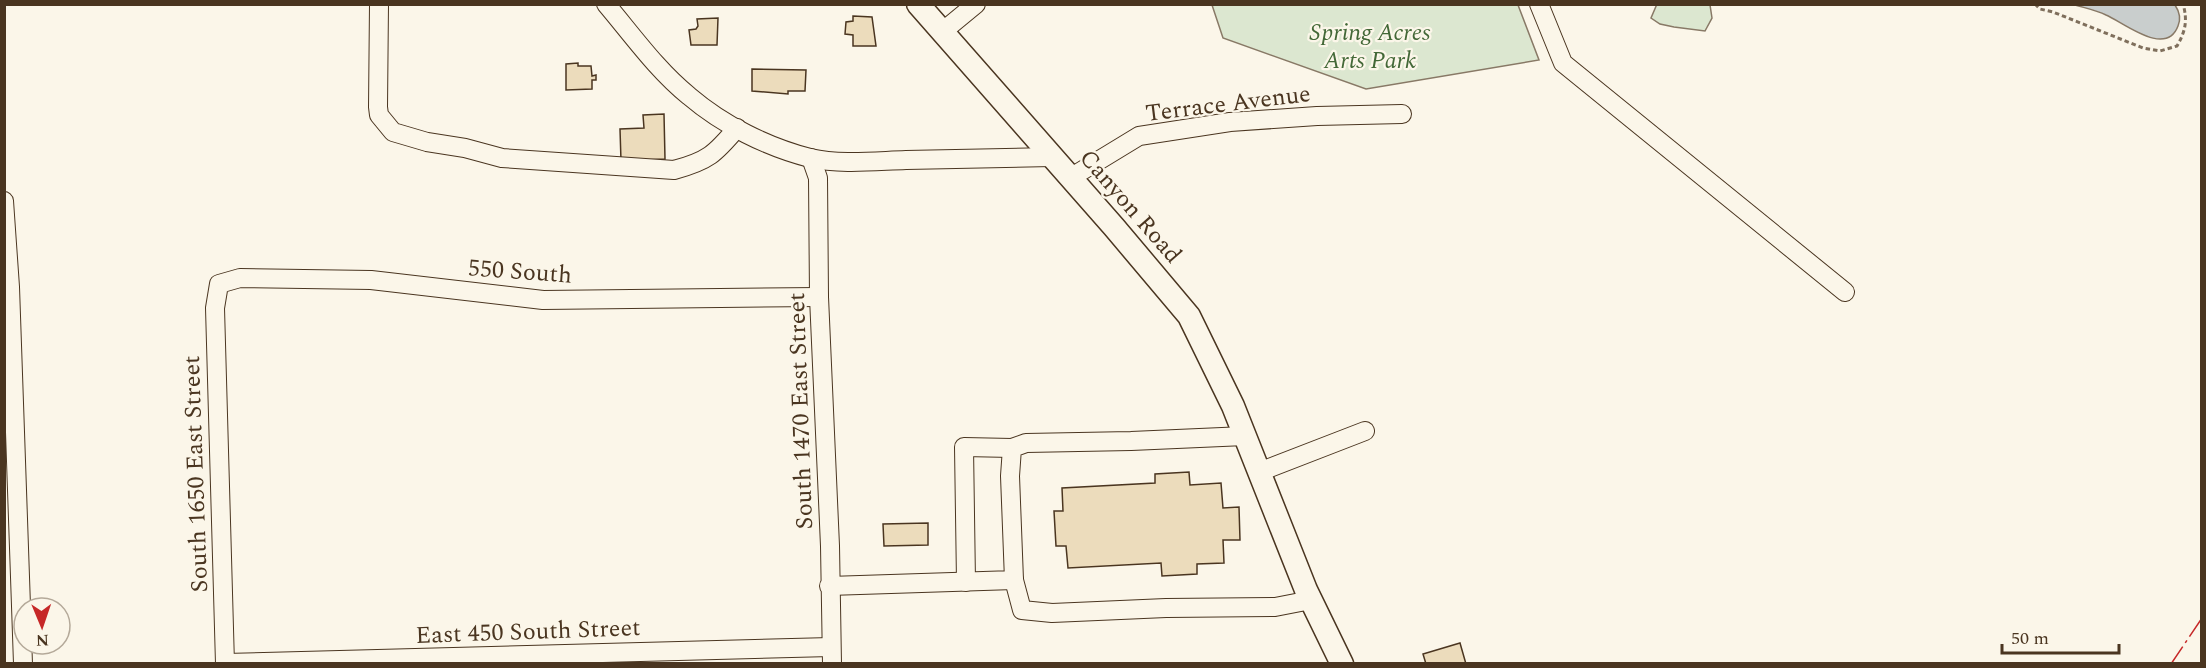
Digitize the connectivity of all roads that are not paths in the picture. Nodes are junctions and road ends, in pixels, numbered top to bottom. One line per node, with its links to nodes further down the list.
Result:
1 (379, 4): 8 (street)
2 (606, 4): 8 (street)
3 (918, 4): 6 (main road, Canyon Road)
4 (976, 4): 6 (street)
5 (1539, 4): 15 (street)
6 (942, 32): 9 (main road, Canyon Road)
7 (1402, 114): 11 (street, Terrace Avenue)
8 (737, 128): 10 (street)
9 (1052, 157): 10 (street); 11 (main road, Canyon Road)
10 (811, 158): 16 (street, South 1470 East Street)
11 (1070, 178): 18 (main road, Canyon Road)
12 (4, 201): 14 (street)
13 (219, 284): 16 (street, 550 South); 27 (street, South 1650 East Street)
14 (7, 287): 26 (street)
15 (1845, 292)
16 (819, 297): 23 (street, South 1470 East Street)
17 (1365, 431): 20 (street)
18 (1245, 436): 19 (street); 20 (main road, Canyon Road)
19 (1012, 448): 21 (street); 22 (street)
20 (1259, 472): 24 (main road, Canyon Road)
21 (1014, 580): 22 (street); 24 (street)
22 (966, 582): 23 (street)
23 (829, 586): 25 (street, South 1470 East Street)
24 (1311, 600): 28 (main road, Canyon Road)
25 (832, 655): 27 (street, East 450 South Street)
26 (23, 663)
27 (225, 663)
28 (1342, 663)

